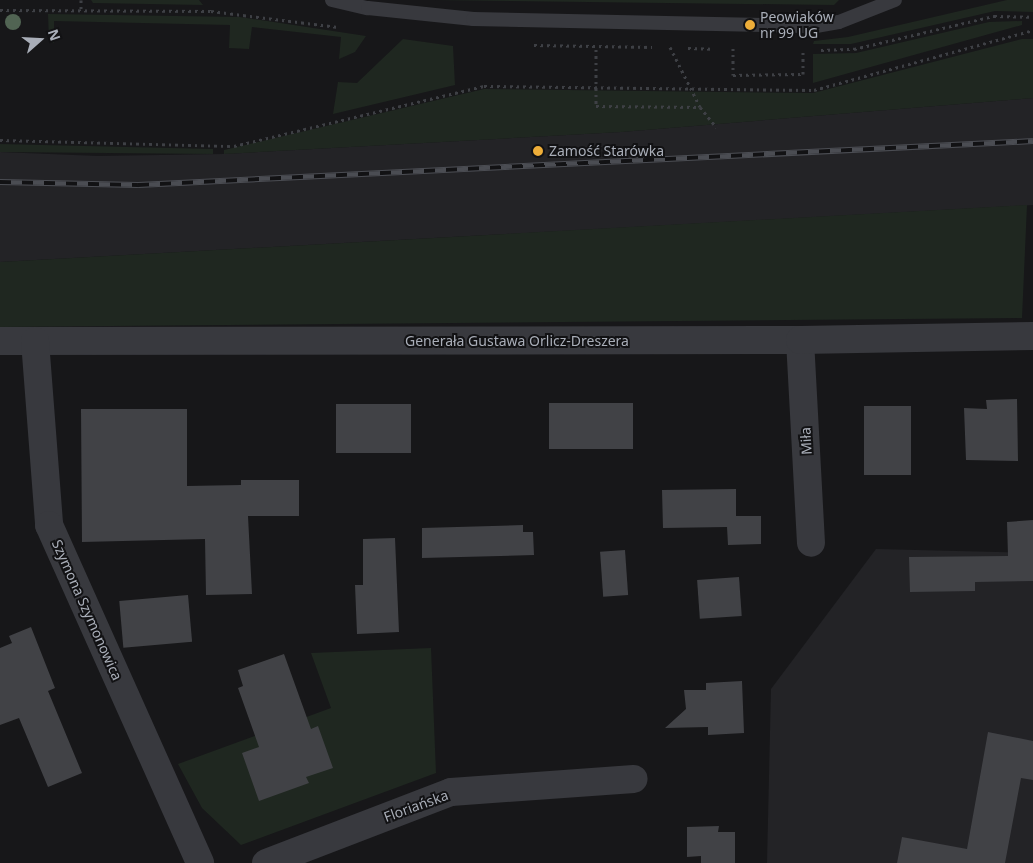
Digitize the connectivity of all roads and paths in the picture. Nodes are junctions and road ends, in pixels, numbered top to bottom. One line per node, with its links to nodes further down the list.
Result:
1 (80, 0): 4 (path)
2 (332, 0): 3 (lane)
3 (895, 0)
4 (81, 10)
5 (1033, 30): 11 (path)
6 (670, 47): 11 (path)
7 (733, 48): 9 (path)
8 (596, 49): 10 (path)
9 (803, 49)
10 (595, 88): 11 (path); 12 (path); 14 (path)
11 (692, 88): 12 (path)
12 (700, 107): 13 (path)
13 (716, 127)
14 (0, 140)
15 (1033, 336): 16 (street, Generała Gustawa Orlicz-Dreszera)
16 (800, 340): 18 (street, Generała Gustawa Orlicz-Dreszera); 19 (street, Miła)
17 (0, 341): 18 (street, Generała Gustawa Orlicz-Dreszera)
18 (35, 341): 21 (street, Szymona Szymonowica)
19 (811, 542)
20 (634, 779): 22 (street, Floriańska)
21 (200, 863)
22 (266, 863)

